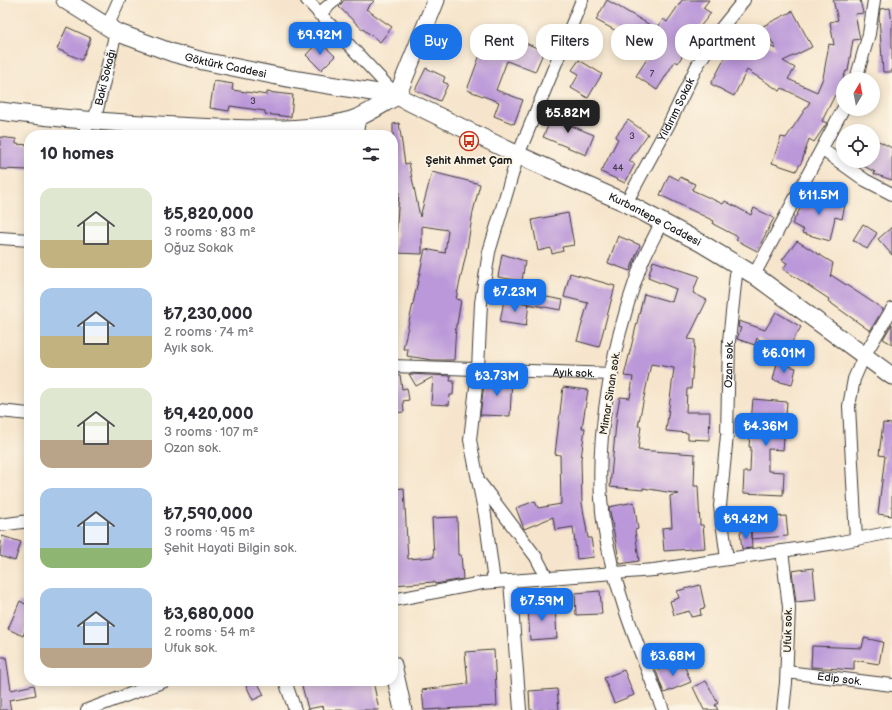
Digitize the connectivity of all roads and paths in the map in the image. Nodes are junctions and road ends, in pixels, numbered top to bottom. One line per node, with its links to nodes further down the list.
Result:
1 (66, 0): 10 (street, Göktürk Caddesi)
2 (119, 0): 10 (street, Baki Sokağı)
3 (306, 0): 9 (street)
4 (335, 0): 9 (street)
5 (436, 0): 12 (street)
6 (582, 0): 19 (street)
7 (744, 0): 21 (street, Yıldırım Sokak)
8 (874, 0): 11 (street)
9 (319, 14): 12 (street)
10 (112, 30): 12 (street, Göktürk Caddesi); 16 (street, Baki Sokağı)
11 (858, 72)
12 (397, 96): 15 (street); 19 (street, Kurbantepe Caddesi)
13 (0, 111): 16 (street)
14 (840, 116): 18 (street)
15 (357, 118): 16 (street); 17 (street)
16 (89, 126)
17 (355, 130)
18 (823, 150): 20 (street); 26 (street)
19 (518, 155): 21 (street, Kurbantepe Caddesi); 30 (street)
20 (890, 196)
21 (626, 203): 22 (street, Kurbantepe Caddesi)
22 (662, 221): 25 (street, Kurbantepe Caddesi); 31 (street, Mimar Sinan sok.)
23 (0, 238): 24 (street)
24 (24, 240)
25 (737, 265): 26 (street, Kurbantepe Caddesi); 41 (street, Ozan sok.)
26 (754, 275): 28 (street, Kurbantepe Caddesi)
27 (892, 309): 28 (street)
28 (864, 356): 32 (street, Kurbantepe Caddesi); 39 (street)
29 (398, 366): 30 (street, Ayık sok.)
30 (478, 369): 31 (street, Ayık sok.); 35 (street)
31 (612, 374): 42 (street, Mimar Sinan sok.)
32 (892, 376)
33 (0, 411): 34 (street)
34 (24, 413)
35 (479, 481): 43 (street); 45 (street)
36 (24, 522): 37 (street)
37 (0, 525)
38 (892, 532): 39 (street)
39 (856, 539): 40 (street)
40 (782, 551): 41 (street); 47 (street, Ufuk sok.)
41 (727, 559): 42 (street)
42 (614, 573): 43 (street); 56 (street, Mimar Sinan sok.)
43 (547, 578): 44 (street)
44 (510, 581): 45 (street); 55 (street)
45 (494, 582): 46 (street)
46 (398, 599)
47 (787, 672): 48 (street, Edip sok.); 57 (street, Ufuk sok.)
48 (892, 685)
49 (148, 686): 52 (street)
50 (287, 686): 53 (street)
51 (397, 686): 54 (street)
52 (87, 710)
53 (295, 710)
54 (402, 710)
55 (520, 710)
56 (663, 710)
57 (783, 710)

